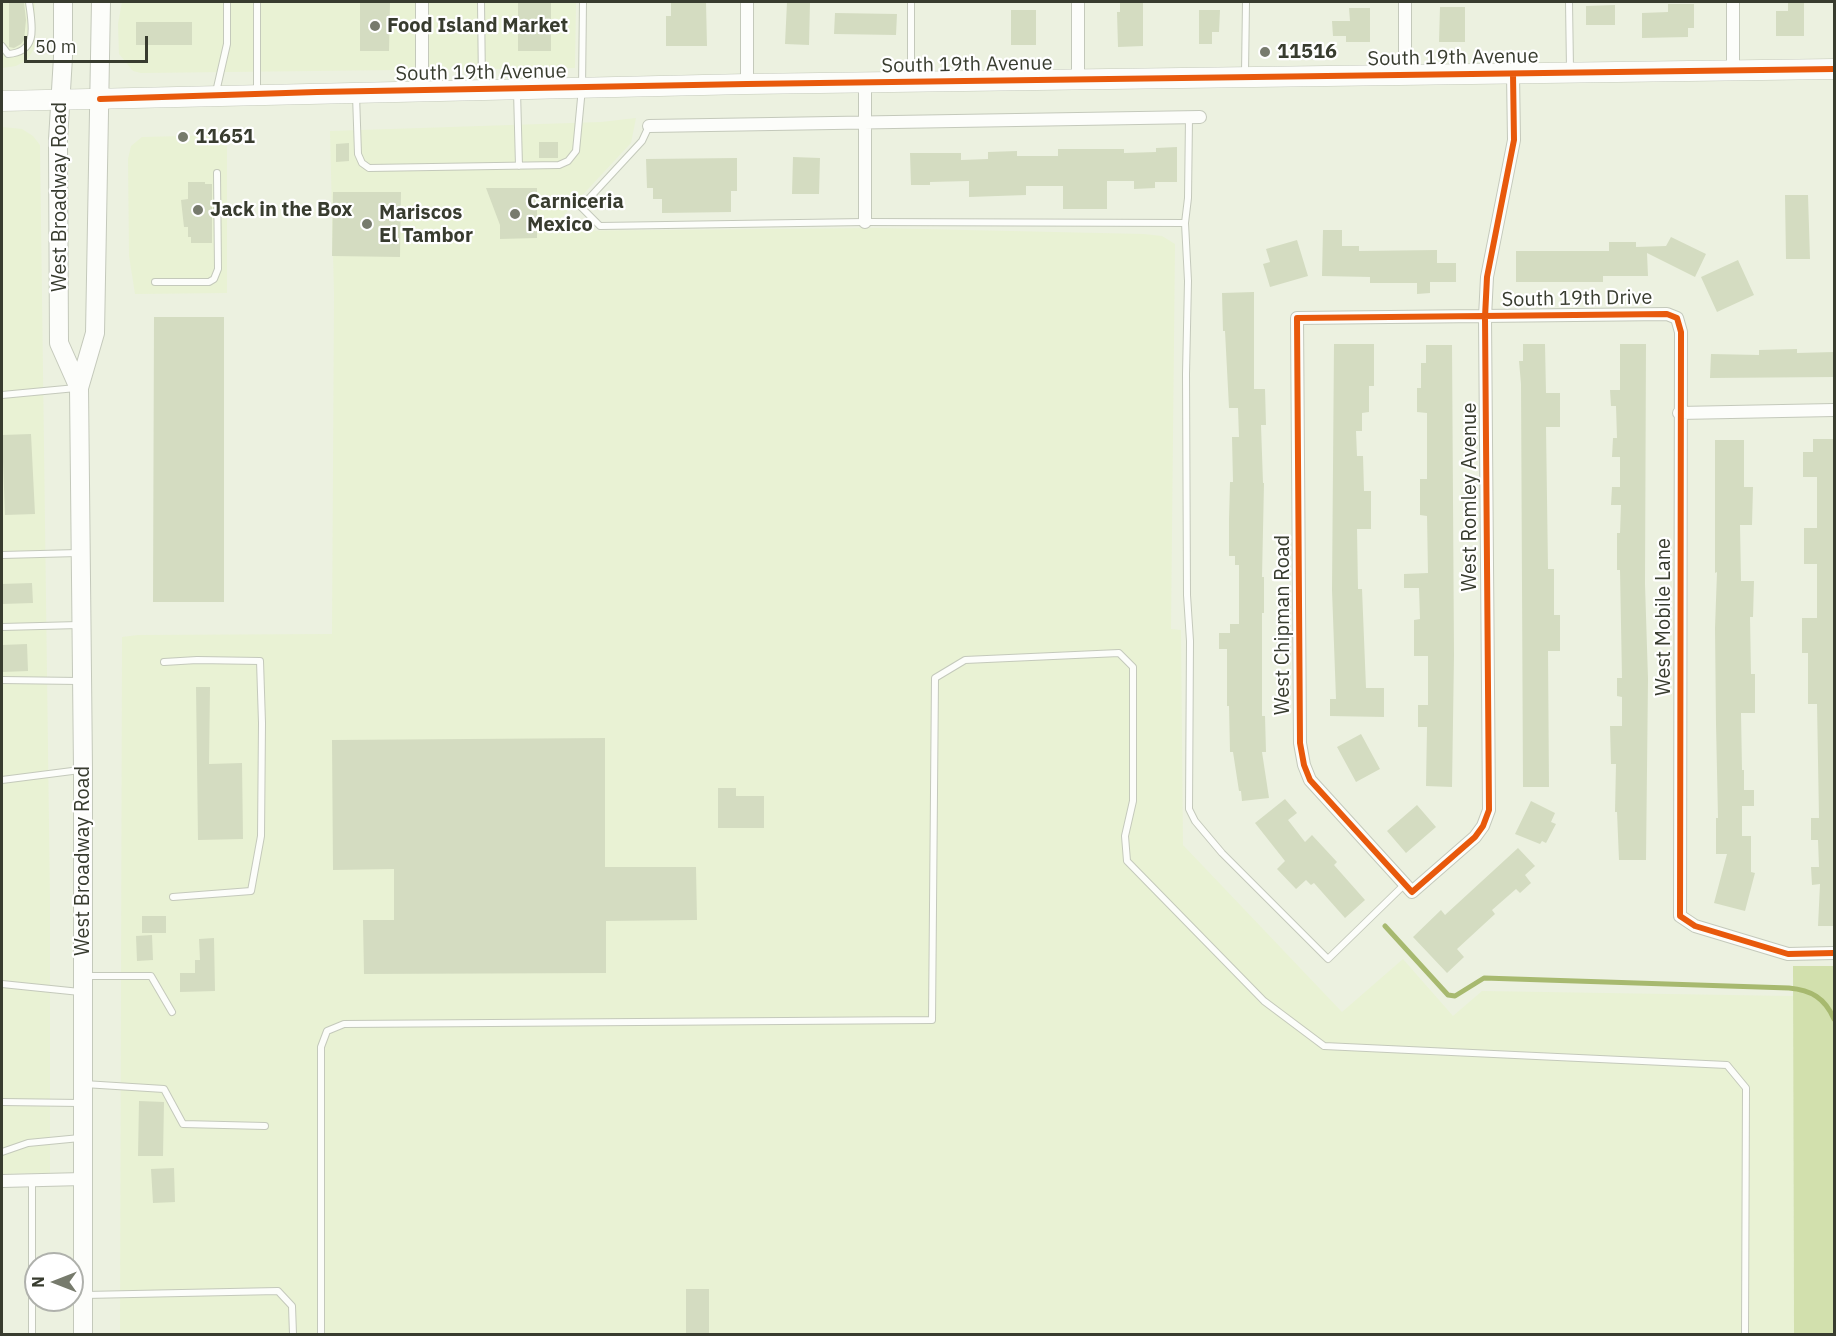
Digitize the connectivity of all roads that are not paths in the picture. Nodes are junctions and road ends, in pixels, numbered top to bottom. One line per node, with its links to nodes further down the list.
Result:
1 (29, 2): 16 (lane)
2 (63, 2): 36 (main road, West Broadway Road)
3 (101, 2): 34 (main road, West Broadway Road)
4 (227, 2): 33 (lane)
5 (256, 2): 32 (lane)
6 (422, 2): 30 (street)
7 (481, 2): 29 (lane)
8 (583, 2): 27 (lane)
9 (747, 2): 26 (street)
10 (911, 2): 25 (lane)
11 (1078, 2): 23 (street)
12 (1246, 2): 22 (lane)
13 (1406, 2): 21 (street)
14 (1569, 2): 19 (lane)
15 (1733, 2): 18 (street)
16 (2, 46)
17 (1834, 69): 18 (main road, South 19th Avenue)
18 (1733, 70): 19 (main road, South 19th Avenue)
19 (1570, 73): 20 (main road, South 19th Avenue)
20 (1513, 74): 21 (main road, South 19th Avenue); 45 (street, West Romley Avenue)
21 (1405, 76): 22 (main road, South 19th Avenue)
22 (1245, 78): 23 (main road, South 19th Avenue)
23 (1078, 80): 25 (main road, South 19th Avenue)
24 (865, 82): 25 (main road, South 19th Avenue); 26 (main road, South 19th Avenue); 38 (street)
25 (911, 82)
26 (747, 84): 27 (main road, South 19th Avenue)
27 (582, 88): 28 (main road, South 19th Avenue); 40 (lane)
28 (517, 89): 29 (main road, South 19th Avenue); 40 (lane)
29 (482, 90): 30 (main road, South 19th Avenue)
30 (422, 91): 31 (main road, South 19th Avenue)
31 (355, 92): 32 (main road, South 19th Avenue); 40 (lane)
32 (256, 94): 33 (main road, South 19th Avenue)
33 (215, 95): 34 (main road, South 19th Avenue)
34 (100, 99): 36 (main road, South 19th Avenue); 48 (main road, West Broadway Road)
35 (2, 100): 36 (main road, South 19th Avenue)
36 (60, 100): 48 (main road, West Broadway Road)
37 (1195, 117): 38 (street); 43 (lane)
38 (865, 121): 39 (street); 42 (street)
39 (649, 126): 42 (lane)
40 (519, 166)
41 (217, 173): 44 (lane)
42 (865, 222): 43 (lane)
43 (1185, 223): 61 (lane)
44 (155, 282)
45 (1485, 317): 46 (street, South 19th Drive); 47 (street, South 19th Drive); 61 (street, West Romley Avenue)
46 (1297, 318): 61 (street, West Chipman Road)
47 (1677, 318): 51 (street, West Mobile Lane)
48 (79, 388): 49 (lane); 52 (main road, West Broadway Road)
49 (2, 395)
50 (1834, 410): 51 (street)
51 (1679, 413): 63 (street, West Mobile Lane)
52 (82, 553): 53 (lane); 54 (main road, West Broadway Road)
53 (2, 555)
54 (82, 625): 55 (lane); 58 (main road, West Broadway Road)
55 (2, 627)
56 (164, 662): 62 (lane)
57 (2, 680): 58 (lane)
58 (83, 681): 59 (main road, West Broadway Road)
59 (83, 770): 60 (lane); 65 (main road, West Broadway Road)
60 (2, 780)
61 (1409, 888)
62 (173, 897)
63 (1834, 952)
64 (2, 984): 65 (lane)
65 (83, 984): 66 (lane); 67 (main road, West Broadway Road)
66 (172, 1012)
67 (83, 1084): 69 (main road, West Broadway Road); 70 (lane)
68 (2, 1102): 69 (lane)
69 (83, 1103): 71 (main road, West Broadway Road)
70 (265, 1126)
71 (83, 1138): 72 (lane); 73 (main road, West Broadway Road)
72 (2, 1152)
73 (83, 1179): 75 (street); 76 (main road, West Broadway Road)
74 (2, 1180): 75 (street)
75 (32, 1180): 79 (lane)
76 (83, 1252)
77 (84, 1295): 81 (lane)
78 (83, 1312): 80 (main road, West Broadway Road)
79 (32, 1335)
80 (83, 1335)
81 (293, 1335)
82 (321, 1335): 83 (lane)
83 (1745, 1335)

